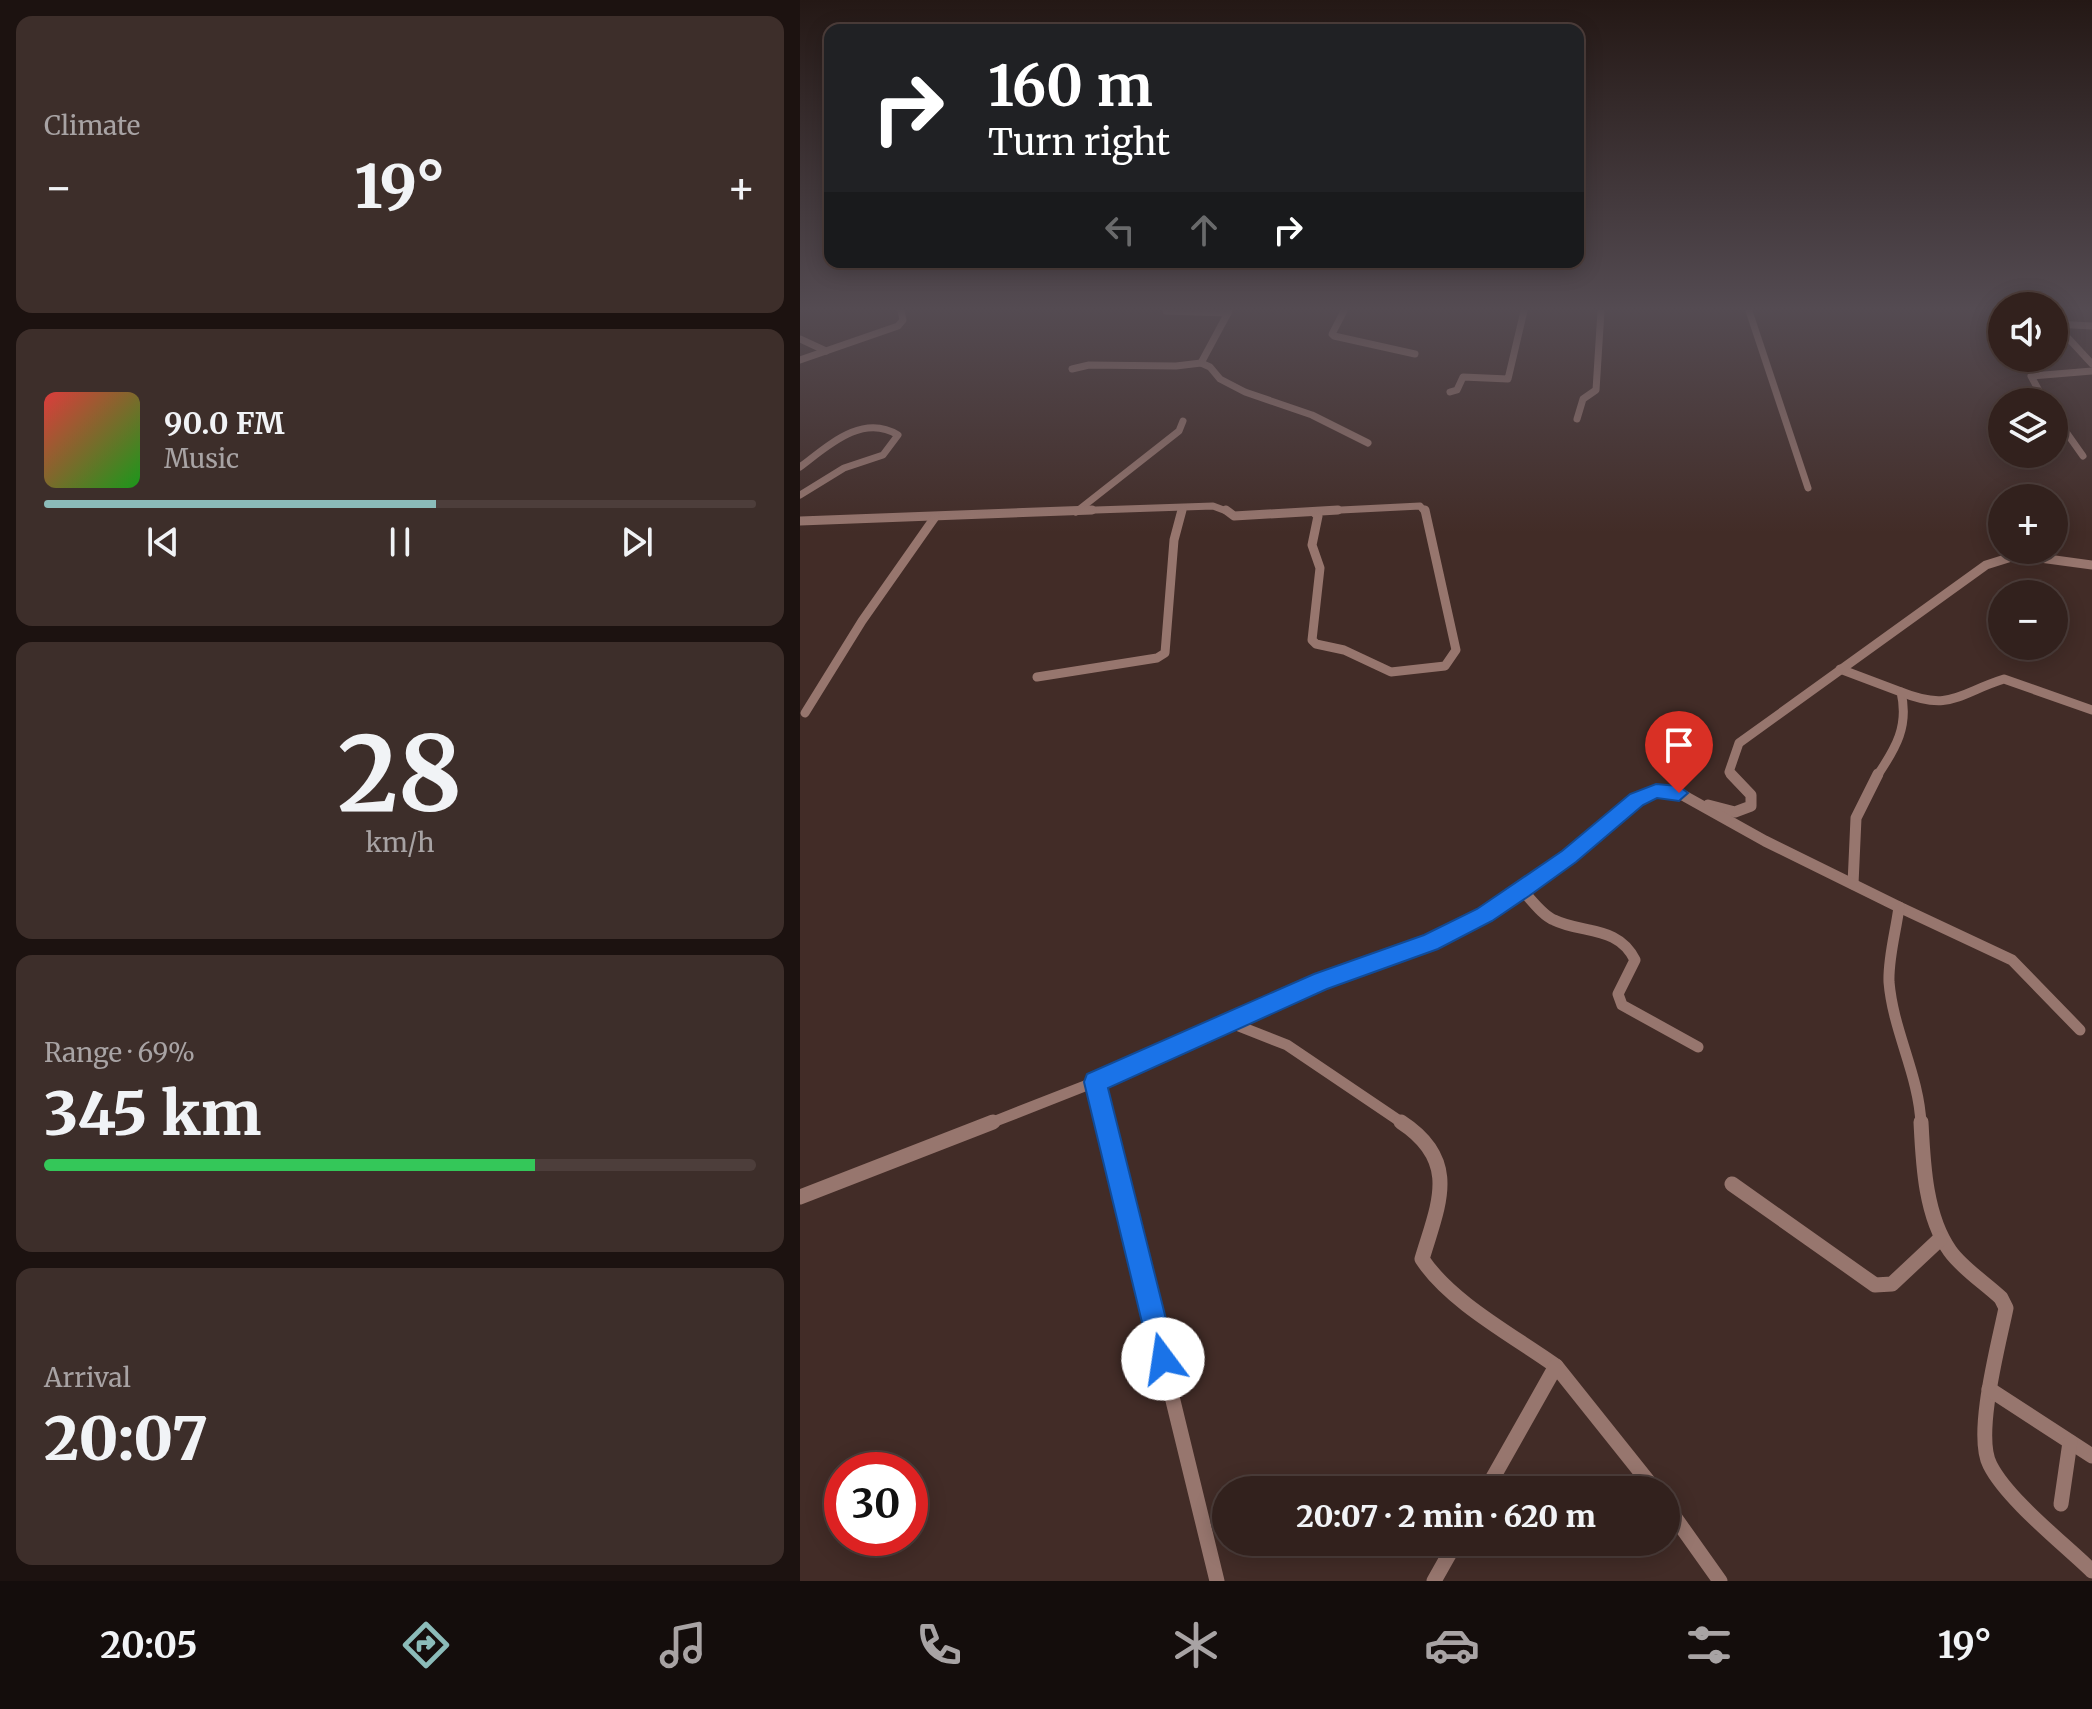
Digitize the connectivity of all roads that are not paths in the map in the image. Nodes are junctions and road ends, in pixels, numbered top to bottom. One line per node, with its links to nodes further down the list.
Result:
1 (1231, 385): 9 (street)
2 (1459, 385): 5 (street)
3 (1596, 385): 6 (street)
4 (1774, 385): 12 (street)
5 (1450, 392)
6 (1577, 419)
7 (1183, 421): 16 (street)
8 (2068, 435): 10 (street)
9 (1368, 443)
10 (2083, 456)
11 (800, 467): 13 (street)
12 (1808, 488)
13 (800, 495)
14 (1183, 508): 15 (street); 16 (street); 21 (street)
15 (1314, 512): 15 (street)
16 (1075, 513): 17 (street)
17 (935, 517): 18 (street); 24 (street)
18 (800, 521)
19 (2092, 565): 20 (street)
20 (1840, 669): 22 (street); 25 (street)
21 (1037, 677)
22 (1901, 692): 23 (street); 26 (street)
23 (2092, 710)
24 (805, 713)
25 (1697, 803): 26 (street); 27 (street)
26 (1853, 884): 28 (street)
27 (1522, 890): 29 (street); 31 (street)
28 (1899, 907): 30 (street); 35 (street)
29 (1231, 1023): 32 (street); 36 (street)
30 (2080, 1030)
31 (1698, 1047)
32 (1095, 1082): 34 (street); 46 (street)
33 (1732, 1184): 35 (street)
34 (800, 1197)
35 (1940, 1239): 37 (street)
36 (1556, 1366): 40 (street); 41 (street)
37 (1989, 1389): 38 (street); 45 (street)
38 (2070, 1442): 39 (street); 42 (street)
39 (2092, 1456)
40 (1494, 1476)
41 (1644, 1476)
42 (2061, 1504)
43 (1680, 1525): 48 (street)
44 (1448, 1556): 47 (street)
45 (2092, 1571)
46 (1217, 1581)
47 (1434, 1581)
48 (1720, 1581)

